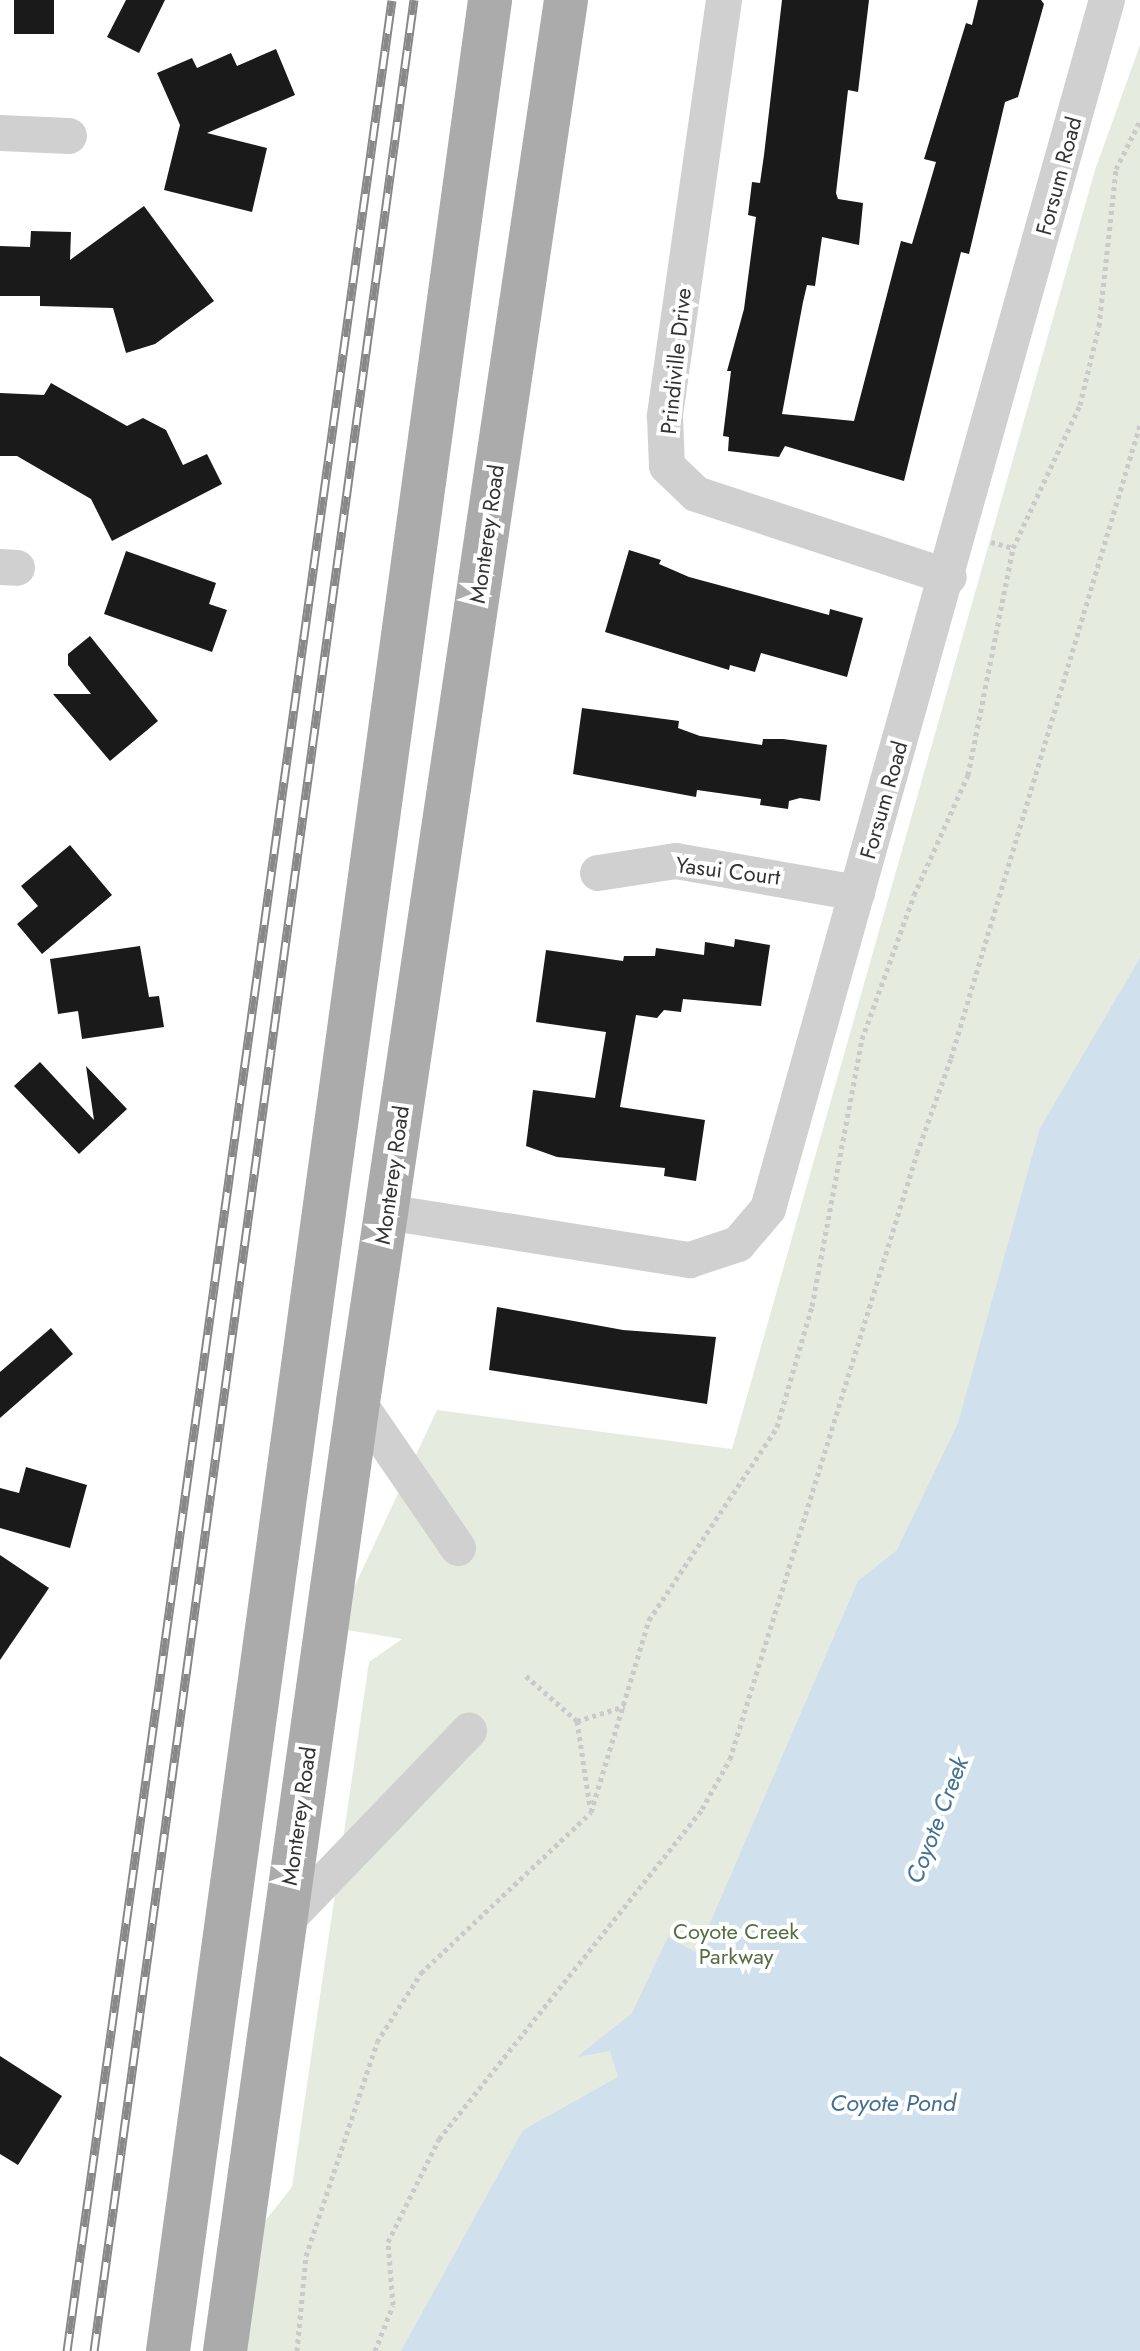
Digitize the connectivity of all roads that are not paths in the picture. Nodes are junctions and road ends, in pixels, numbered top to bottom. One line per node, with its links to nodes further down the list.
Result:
1 (490, 0): 15 (main road)
2 (566, 0): 10 (main road, Monterey Road)
3 (724, 0): 7 (street, Prindiville Drive)
4 (1107, 0): 7 (street, Forsum Road)
5 (0, 133): 6 (street)
6 (69, 136)
7 (949, 577): 9 (street, Forsum Road)
8 (598, 873): 9 (street, Yasui Court)
9 (857, 893): 10 (street, Forsum Road)
10 (386, 1212): 11 (main road, Monterey Road)
11 (358, 1402): 12 (street); 14 (main road, Monterey Road)
12 (458, 1548)
13 (469, 1731): 14 (street)
14 (284, 1923): 16 (main road, Monterey Road)
15 (168, 2351)
16 (225, 2351)

